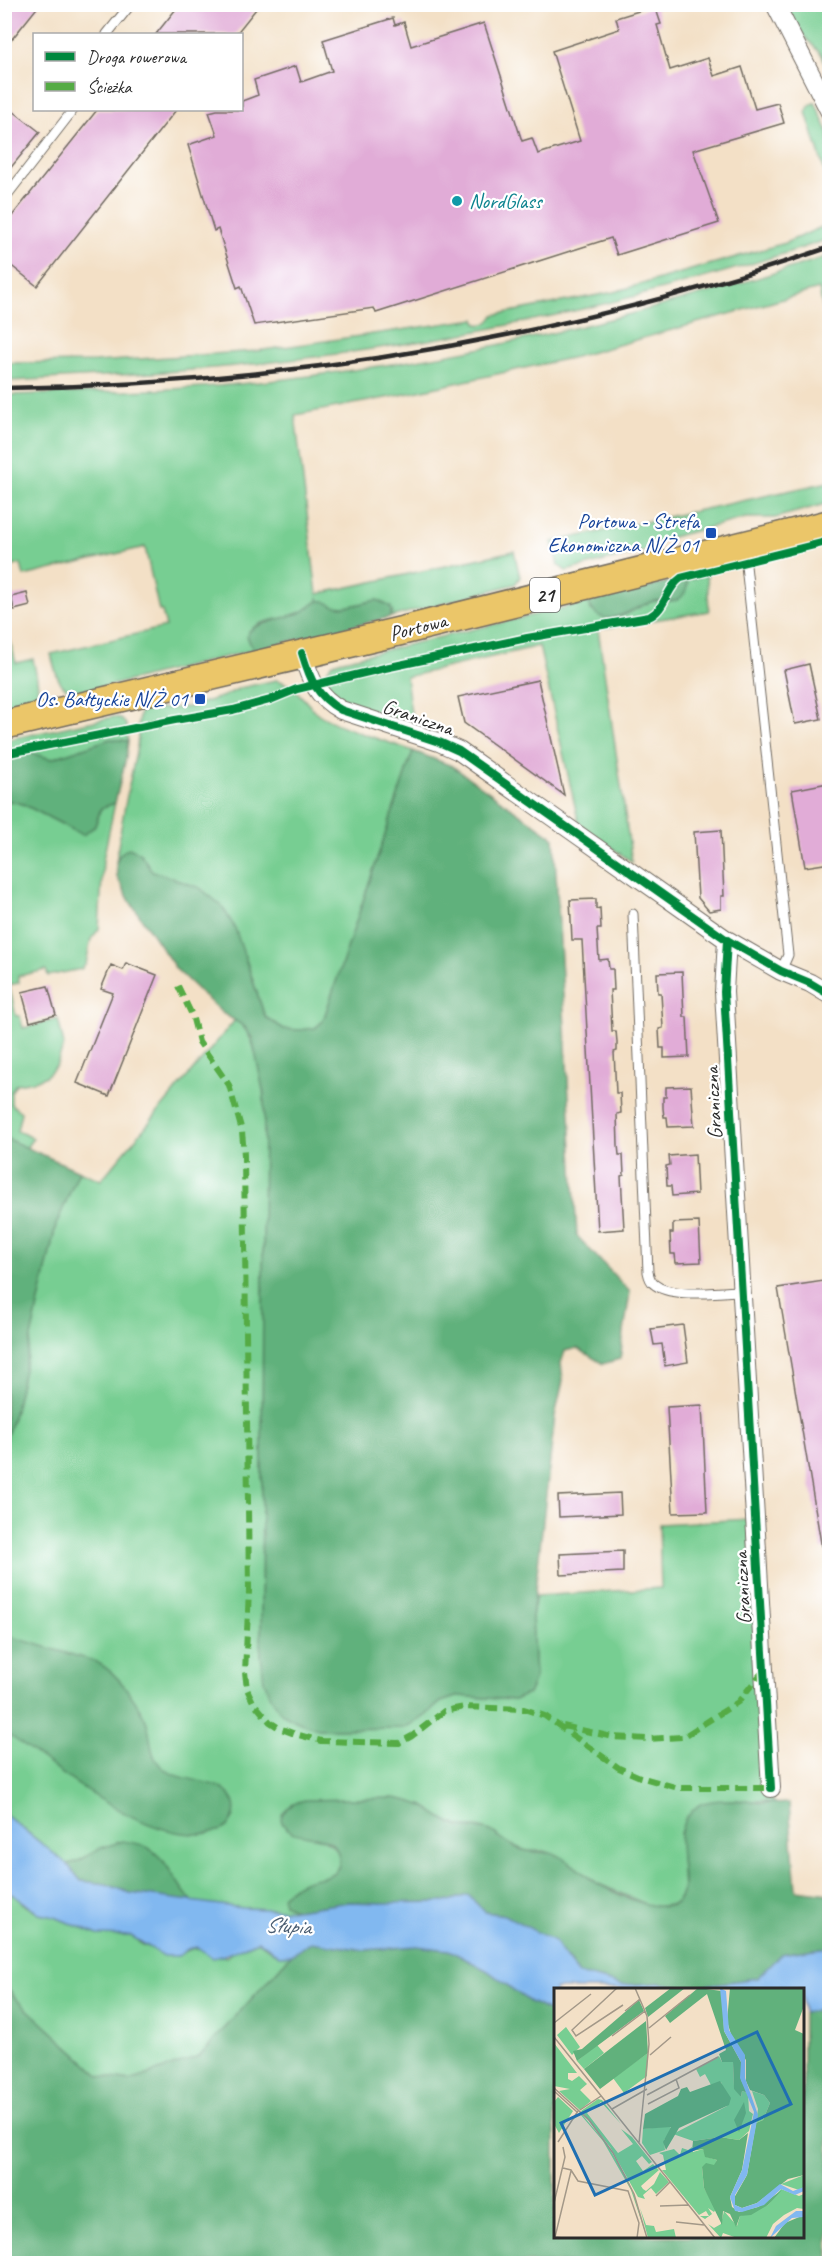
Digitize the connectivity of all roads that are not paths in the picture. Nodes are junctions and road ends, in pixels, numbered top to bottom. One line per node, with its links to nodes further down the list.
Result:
1 (131, 4): 3 (lane)
2 (775, 4): 5 (street)
3 (108, 33)
4 (72, 111): 6 (lane)
5 (830, 112)
6 (4, 199)
7 (830, 524): 8 (main road, Portowa / 21)
8 (744, 545): 9 (main road, Portowa / 21); 13 (lane)
9 (302, 653): 10 (main road, Portowa / 21); 12 (street, Graniczna)
10 (4, 725)
11 (633, 914): 15 (lane)
12 (728, 940): 13 (street); 15 (street, Graniczna)
13 (781, 971): 14 (street)
14 (830, 995)
15 (742, 1291): 16 (street, Graniczna)
16 (771, 1788)

